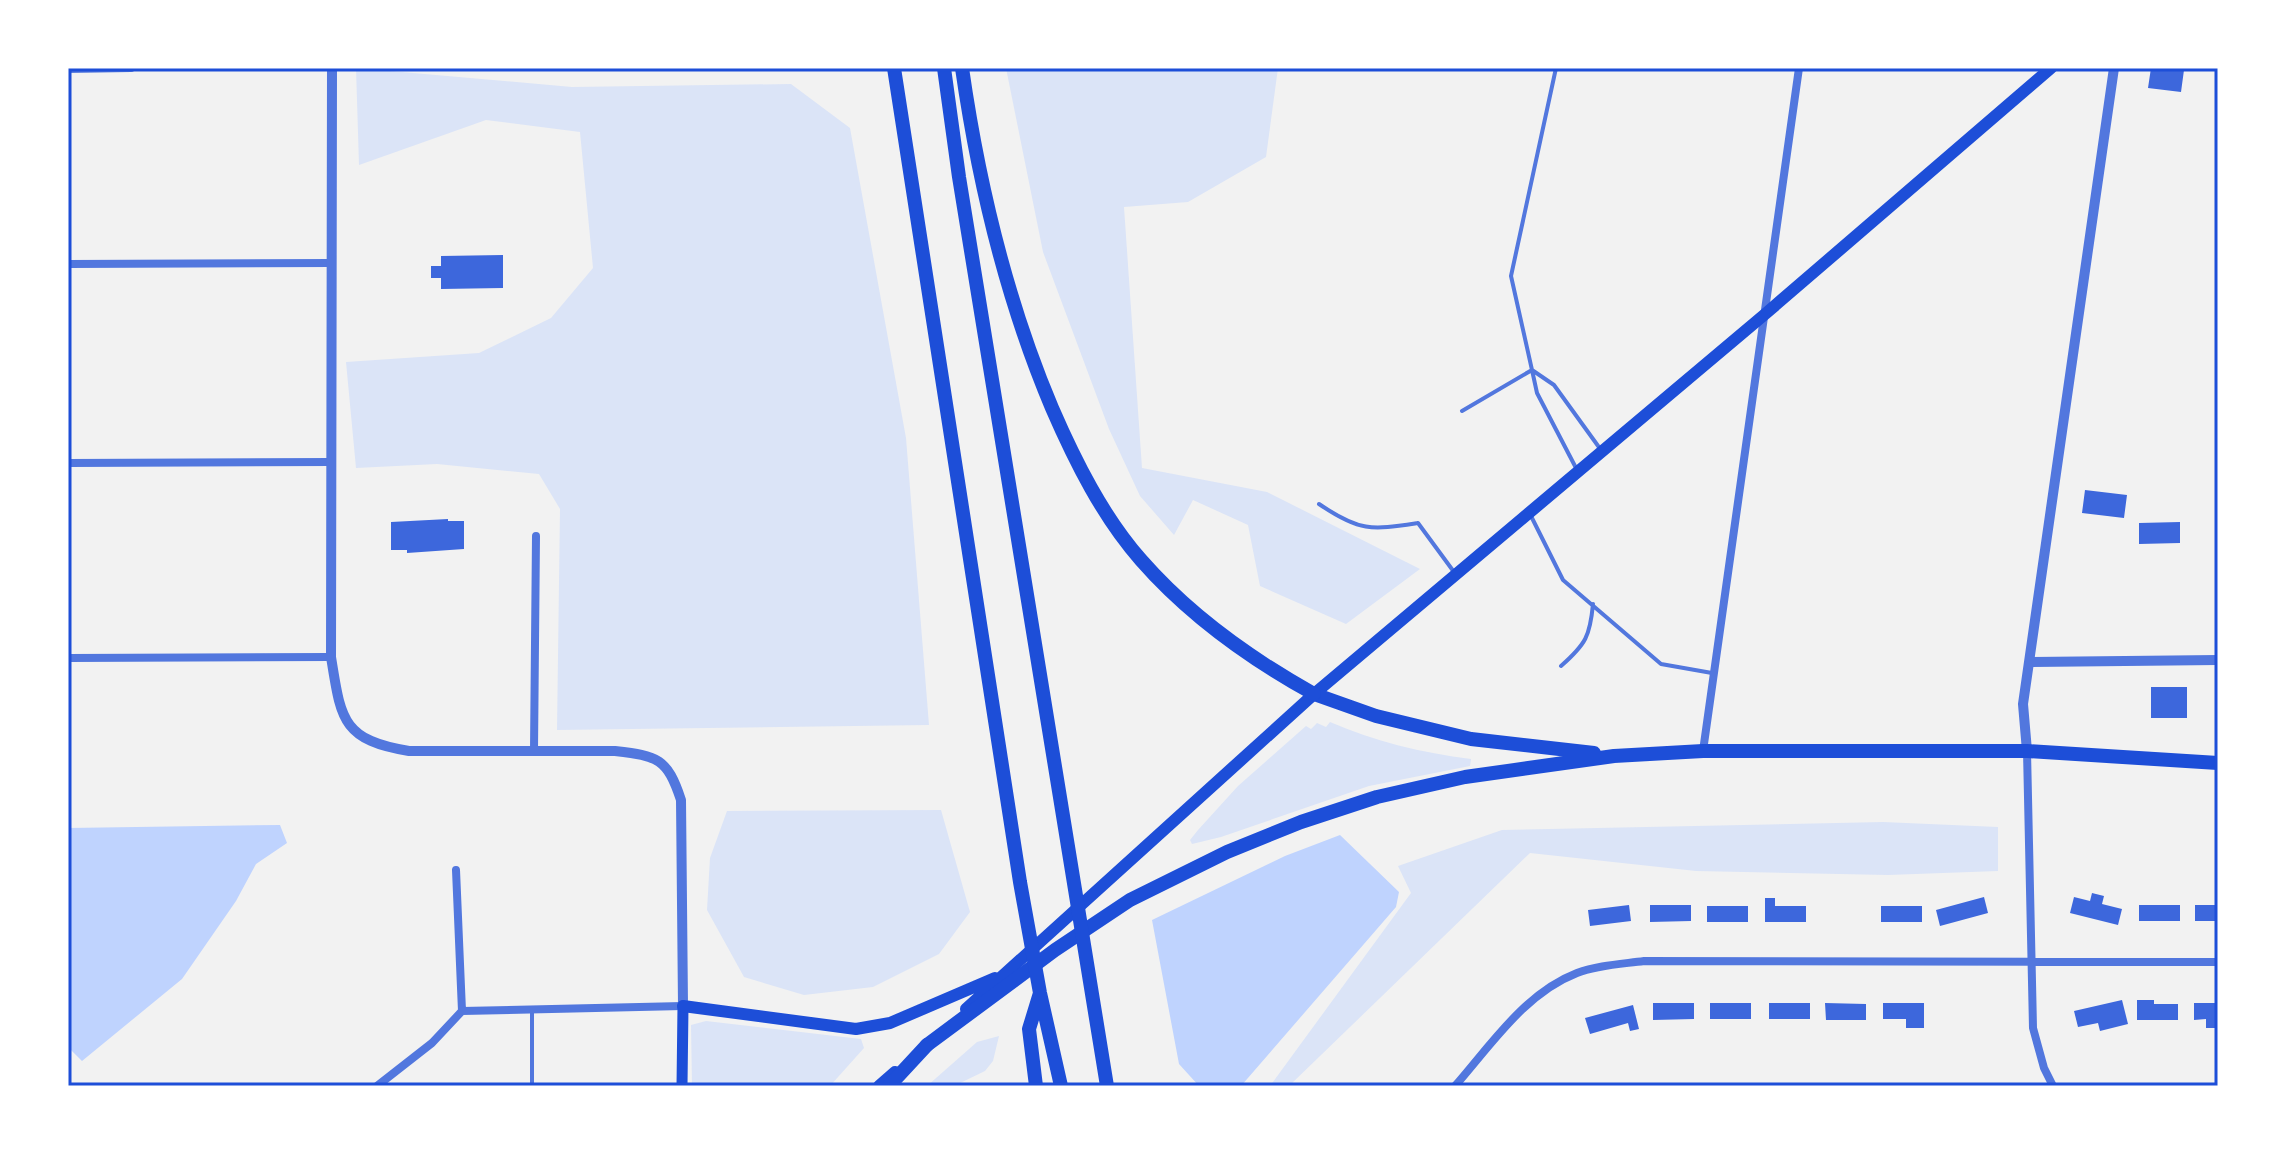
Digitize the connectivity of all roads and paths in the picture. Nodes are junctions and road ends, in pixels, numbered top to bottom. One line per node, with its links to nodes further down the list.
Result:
1 (131, 68): 10 (street)
2 (332, 68): 11 (street)
3 (894, 68): 41 (highway)
4 (944, 68): 53 (highway)
5 (962, 68): 31 (highway)
6 (1556, 68): 14 (lane)
7 (1799, 68): 13 (street)
8 (2051, 68): 13 (main road)
9 (2114, 68): 28 (street)
10 (68, 69)
11 (332, 263): 12 (street); 17 (street)
12 (68, 264)
13 (1764, 315): 16 (main road); 30 (street)
14 (1532, 370): 15 (lane); 16 (lane); 19 (lane)
15 (1462, 411)
16 (1603, 452): 19 (main road)
17 (332, 462): 18 (street); 25 (street)
18 (68, 463)
19 (1578, 472): 21 (main road)
20 (1319, 504): 23 (lane)
21 (1529, 513): 23 (main road); 24 (lane)
22 (536, 536): 32 (street)
23 (1456, 574): 31 (main road)
24 (1593, 604): 29 (lane); 30 (lane)
25 (331, 657): 26 (street); 32 (street)
26 (68, 658)
27 (2218, 660): 28 (street)
28 (2030, 662): 34 (street)
29 (1561, 666)
30 (1714, 674): 33 (street)
31 (1314, 694): 35 (highway); 40 (main road)
32 (534, 750): 42 (street)
33 (1703, 751): 34 (highway); 35 (highway)
34 (2027, 751): 36 (highway); 38 (street)
35 (1614, 756): 45 (highway)
36 (2218, 763)
37 (456, 870): 43 (street)
38 (2029, 962): 39 (street); 54 (street); 55 (street)
39 (2218, 962)
40 (1005, 973): 42 (main road); 45 (main road)
41 (1040, 993): 51 (highway); 52 (highway)
42 (683, 1006): 44 (street); 48 (main road)
43 (462, 1011): 44 (street); 46 (street)
44 (532, 1011): 47 (lane)
45 (927, 1045): 49 (main road); 50 (highway)
46 (377, 1086)
47 (532, 1086)
48 (682, 1086)
49 (879, 1086)
50 (889, 1086)
51 (1036, 1086)
52 (1061, 1086)
53 (1107, 1086)
54 (1455, 1086)
55 (2053, 1086)

